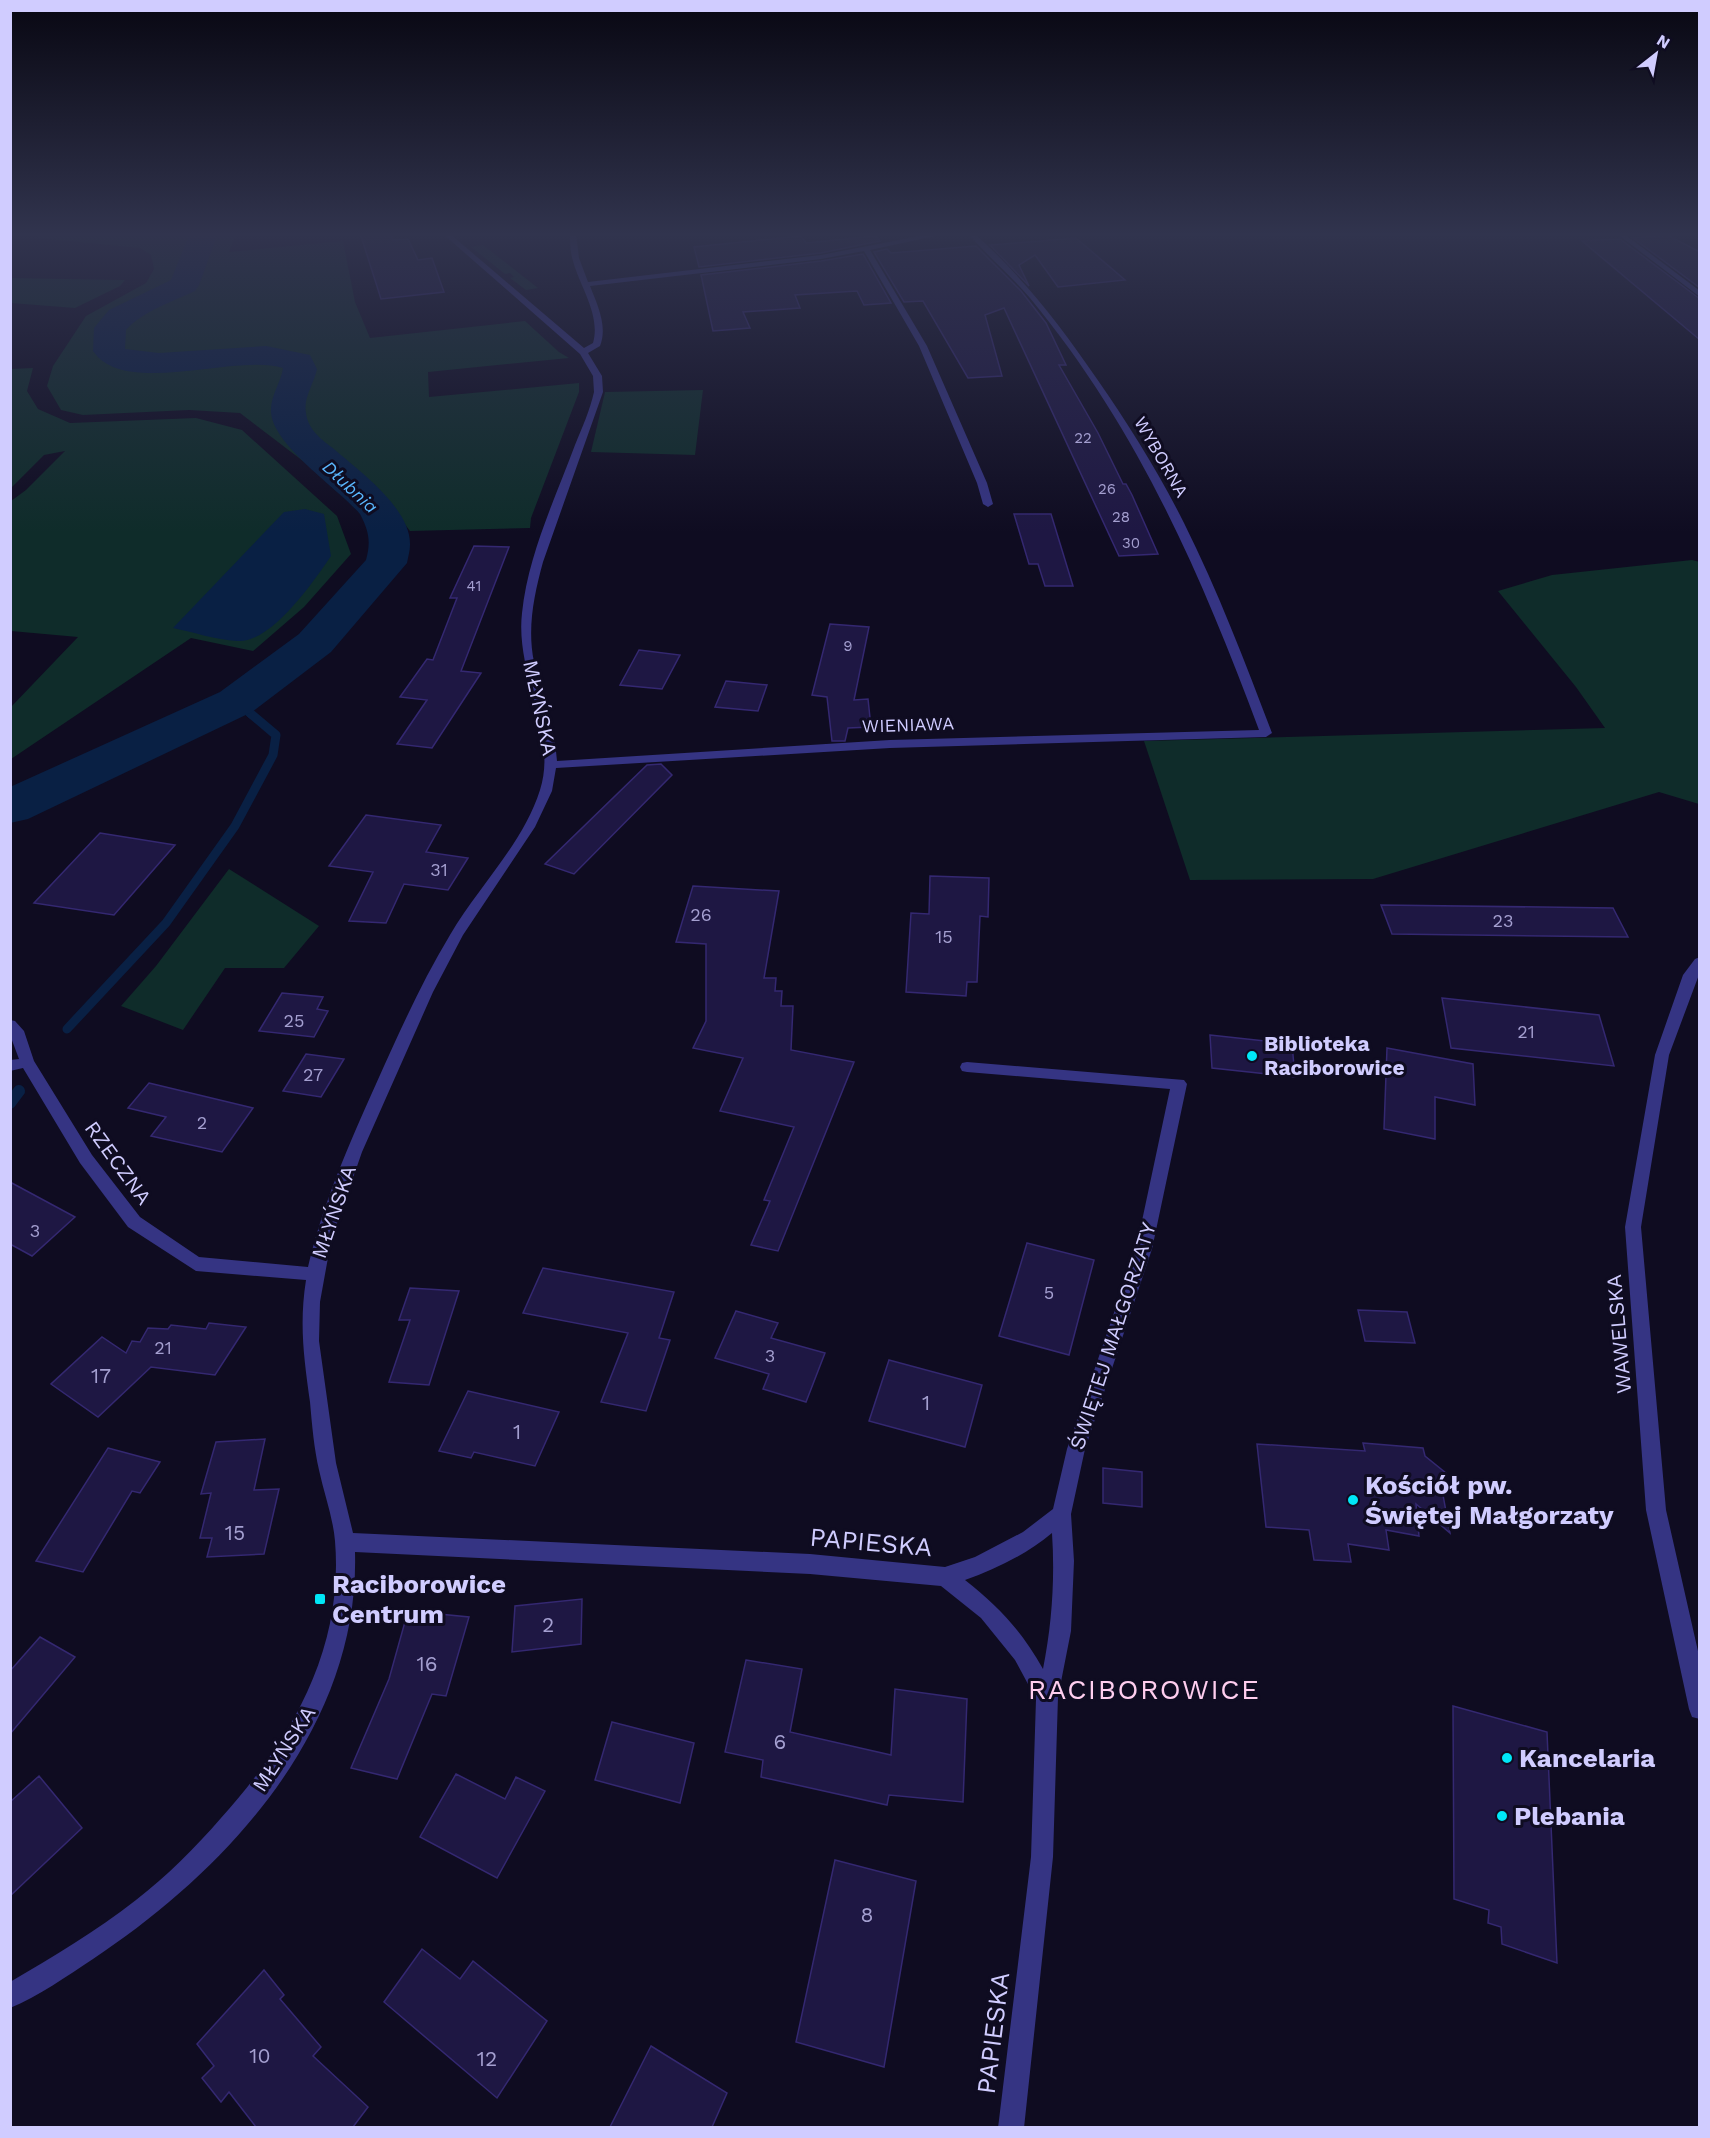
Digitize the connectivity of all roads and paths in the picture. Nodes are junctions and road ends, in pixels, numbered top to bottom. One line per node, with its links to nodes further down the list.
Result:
1 (561, 333): 5 (street)
2 (599, 333): 5 (street)
3 (915, 333): 6 (street)
4 (1060, 333): 7 (street, WYBORNA)
5 (583, 352): 8 (street, MŁYŃSKA)
6 (988, 504)
7 (1266, 733): 8 (street, WIENIAWA)
8 (552, 765): 14 (street, MŁYŃSKA)
9 (1700, 962): 19 (street, WAWELSKA)
10 (10, 1025): 11 (street, RZECZNA)
11 (27, 1062): 12 (street); 14 (street, RZECZNA)
12 (10, 1066)
13 (967, 1067): 15 (street, ŚWIĘTEJ MAŁGORZATY)
14 (313, 1274): 16 (street, MŁYŃSKA)
15 (1061, 1514): 17 (street); 18 (street, ŚWIĘTEJ MAŁGORZATY)
16 (345, 1542): 17 (street, PAPIESKA); 20 (street, MŁYŃSKA)
17 (945, 1577): 18 (street, PAPIESKA)
18 (1047, 1697): 21 (street, PAPIESKA)
19 (1700, 1709)
20 (10, 1996)
21 (1011, 2127)

